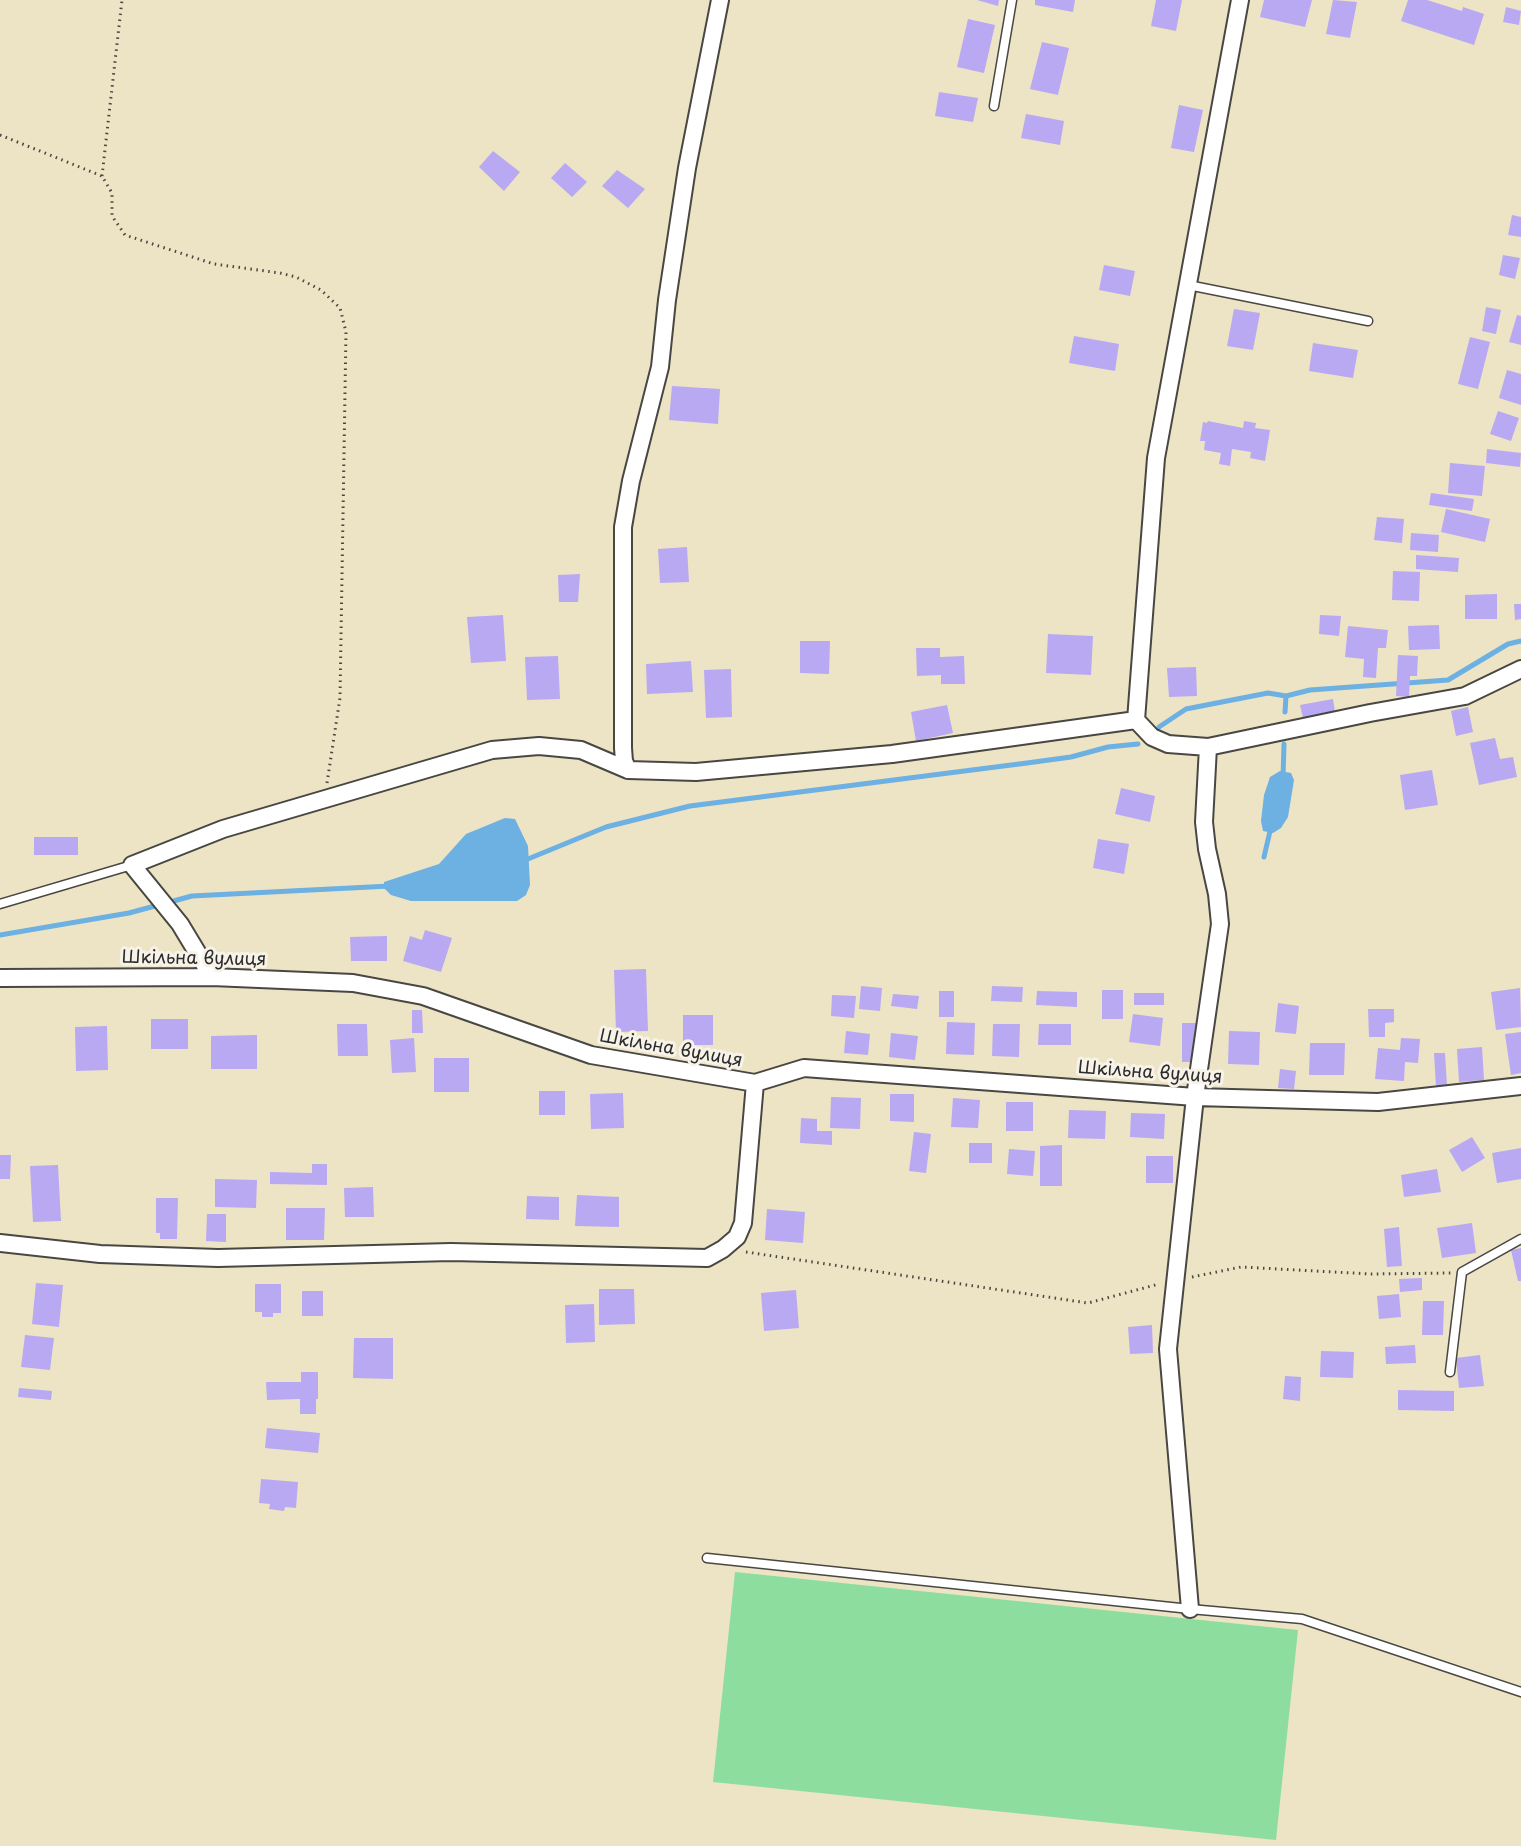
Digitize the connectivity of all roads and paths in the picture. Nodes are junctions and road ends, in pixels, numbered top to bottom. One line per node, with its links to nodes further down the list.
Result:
1 (122, 0): 7 (path)
2 (720, 0): 13 (street)
3 (1012, 0): 5 (lane)
4 (1240, 0): 8 (street)
5 (993, 106)
6 (0, 135): 7 (path)
7 (102, 176): 14 (path)
8 (1188, 285): 9 (lane); 11 (street)
9 (1368, 321)
10 (1521, 669): 12 (street)
11 (1136, 720): 12 (street); 13 (street)
12 (1208, 747): 21 (street)
13 (628, 770): 14 (street)
14 (324, 801): 15 (street)
15 (132, 865): 16 (lane); 17 (street)
16 (0, 904)
17 (212, 976): 18 (street, Шкільна вулиця); 19 (street, Шкільна вулиця)
18 (0, 978)
19 (755, 1083): 21 (street, Шкільна вулиця); 24 (street)
20 (1521, 1086): 21 (street, Шкільна вулиця)
21 (1195, 1097): 26 (street)
22 (1521, 1239): 25 (lane)
23 (0, 1243): 24 (street)
24 (723, 1249): 26 (path)
25 (1462, 1272): 26 (path); 27 (lane)
26 (1176, 1280): 29 (street)
27 (1450, 1372)
28 (707, 1557): 29 (lane)
29 (1190, 1609): 30 (lane)
30 (1521, 1692)

